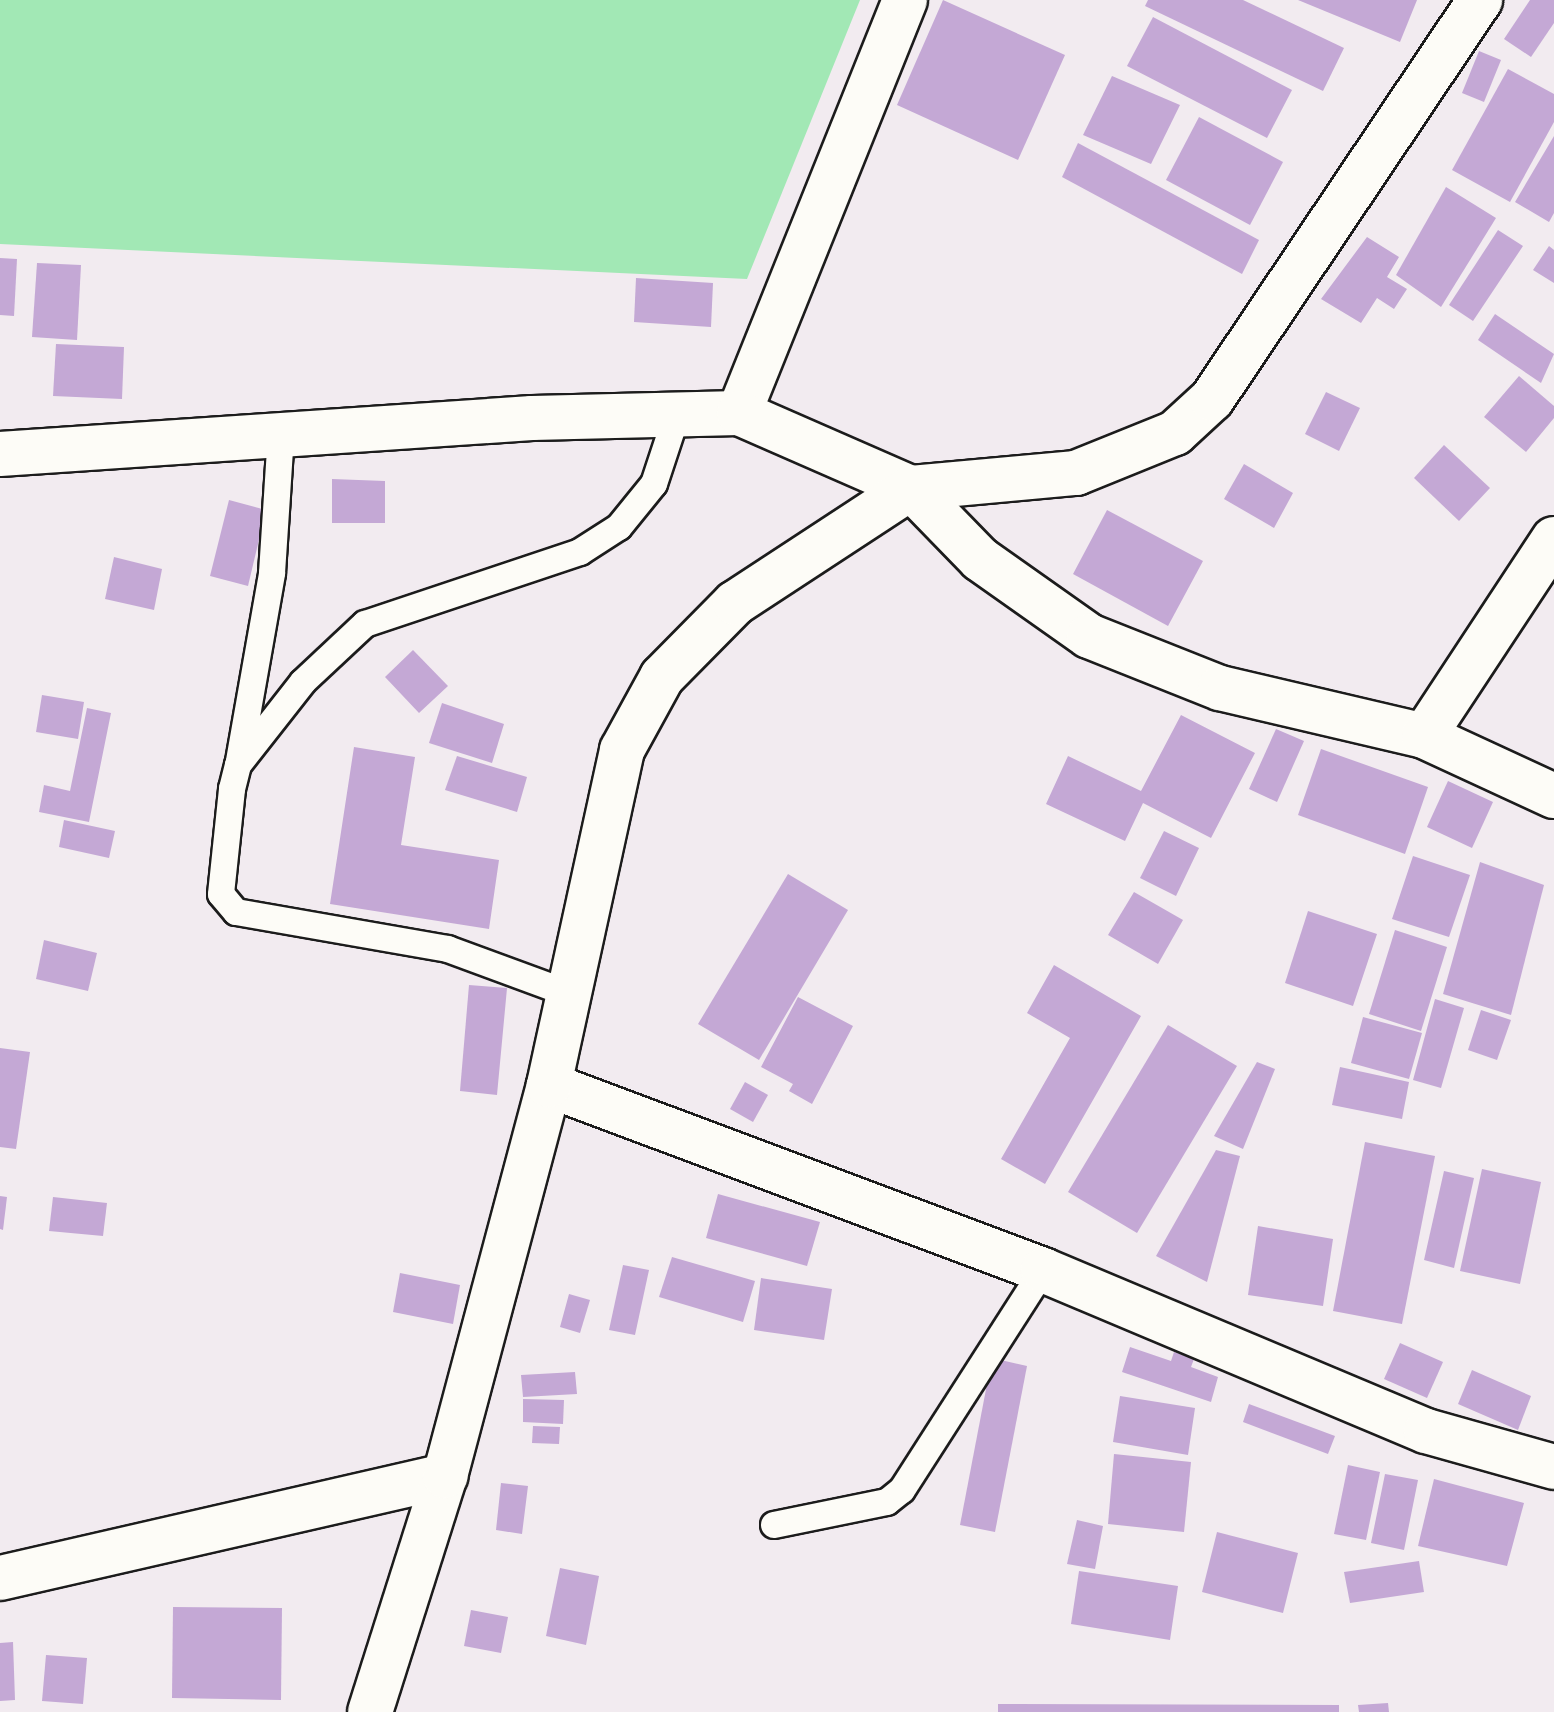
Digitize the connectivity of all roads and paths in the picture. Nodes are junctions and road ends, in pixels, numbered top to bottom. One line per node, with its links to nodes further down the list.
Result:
1 (905, 0): 3 (street)
2 (1480, 0): 7 (street)
3 (739, 413): 4 (street); 7 (street)
4 (677, 414): 5 (street); 10 (lane)
5 (281, 433): 6 (street); 10 (lane)
6 (0, 454)
7 (911, 488): 9 (street); 12 (street)
8 (1554, 539): 9 (street)
9 (1424, 736): 11 (street)
10 (238, 765): 12 (lane)
11 (1554, 796)
12 (570, 994): 13 (street)
13 (549, 1085): 14 (street); 16 (street)
14 (1043, 1270): 15 (street); 17 (lane)
15 (1554, 1467)
16 (445, 1476): 18 (street); 19 (street)
17 (774, 1525)
18 (0, 1578)
19 (370, 1712)

